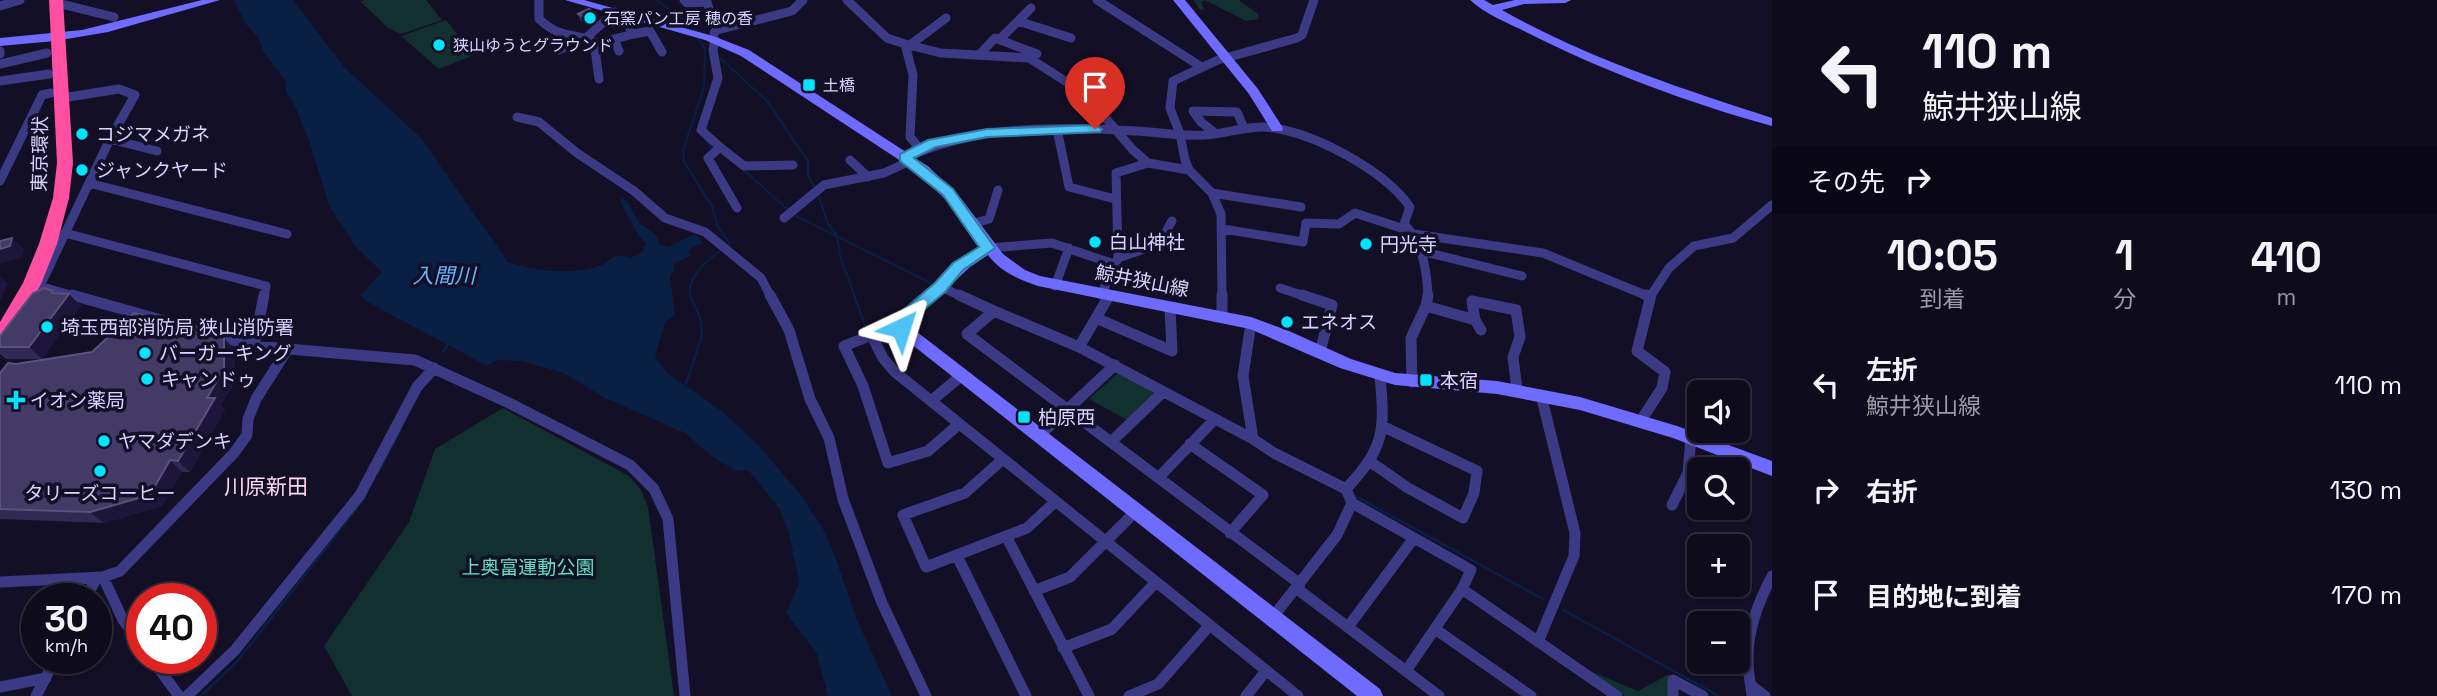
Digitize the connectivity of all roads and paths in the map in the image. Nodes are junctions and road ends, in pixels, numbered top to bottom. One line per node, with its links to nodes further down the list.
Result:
1 (20, 0): 17 (street)
2 (91, 0): 20 (street)
3 (214, 0): 31 (main road)
4 (539, 0): 27 (street)
5 (571, 0): 21 (main road, 鯨井狭山線)
6 (684, 0): 15 (street)
7 (803, 0): 26 (street)
8 (847, 0): 32 (street)
9 (1097, 0): 16 (street)
10 (1179, 0): 37 (main road)
11 (1314, 0): 37 (street)
12 (1476, 0): 19 (main road)
13 (1565, 0): 19 (main road)
14 (53, 1): 20 (street); 31 (highway, 東京環状)
15 (707, 1): 26 (street)
16 (1107, 2): 40 (street)
17 (2, 5)
18 (1031, 8): 24 (street)
19 (1492, 9): 46 (main road)
20 (83, 10): 22 (street)
21 (618, 13): 25 (street); 26 (main road, 鯨井狭山線); 27 (street)
22 (114, 17)
23 (946, 18): 32 (street)
24 (1018, 21): 28 (street); 29 (street)
25 (634, 34): 34 (street); 35 (street)
26 (714, 36): 54 (street); 57 (main road, 鯨井狭山線)
27 (587, 37): 33 (street); 42 (street)
28 (1071, 38)
29 (1000, 39): 36 (street); 38 (street)
30 (0, 42): 31 (main road)
31 (51, 44): 39 (street); 41 (highway, 東京環状); 44 (highway, 東京環状)
32 (908, 45): 36 (street); 55 (street)
33 (559, 50)
34 (619, 51)
35 (662, 52)
36 (979, 55): 38 (street)
37 (1224, 57): 40 (street); 48 (main road)
38 (1029, 58): 50 (street)
39 (0, 64)
40 (1200, 66): 52 (street)
41 (49, 74): 43 (street); 44 (highway, 東京環状)
42 (599, 79)
43 (0, 81)
44 (56, 96): 53 (street); 63 (street); 85 (highway, 東京環状); 96 (highway, 東京環状)
45 (517, 117): 167 (street)
46 (1772, 122)
47 (1244, 128): 48 (street); 51 (street); 51 (street)
48 (1277, 128): 74 (street)
49 (1057, 129): 50 (street); 55 (street); 67 (street)
50 (1114, 130): 52 (street); 59 (street)
51 (1215, 133): 52 (street)
52 (1180, 134): 61 (street)
53 (110, 139): 56 (street); 64 (street)
54 (720, 147): 60 (street); 69 (street)
55 (920, 149): 57 (street)
56 (158, 151)
57 (907, 159): 62 (street); 73 (main road, 鯨井狭山線)
58 (850, 160): 62 (street)
59 (1148, 163): 61 (street); 67 (street)
60 (793, 165)
61 (1189, 170): 66 (street)
62 (868, 177): 71 (street)
63 (0, 181)
64 (89, 183): 76 (street); 78 (street)
65 (998, 190): 73 (street)
66 (1212, 193): 68 (street); 75 (street)
67 (1115, 199): 83 (street)
68 (1301, 207)
69 (737, 208)
70 (1770, 211): 90 (street)
71 (784, 218)
72 (1172, 221): 83 (street)
73 (972, 224): 80 (main road, 鯨井狭山線)
74 (1402, 226): 75 (street); 77 (street); 79 (street)
75 (1223, 229): 94 (street)
76 (65, 233): 85 (street); 101 (street)
77 (1415, 233): 82 (street); 90 (street)
78 (287, 234)
79 (1391, 235)
80 (988, 248): 81 (street); 86 (main road, 鯨井狭山線); 87 (main road)
81 (1069, 248): 83 (street); 86 (street)
82 (1422, 251): 84 (street); 91 (street)
83 (1116, 261): 89 (street)
84 (1522, 276)
85 (36, 285): 100 (highway, 東京環状); 101 (street)
86 (1055, 286): 89 (main road, 鯨井狭山線)
87 (941, 287): 93 (street); 98 (main road)
88 (1280, 288): 104 (street)
89 (1105, 295): 92 (main road, 鯨井狭山線); 95 (street)
90 (1650, 297): 116 (street)
91 (1426, 306): 109 (street); 110 (street)
92 (1170, 309): 94 (main road, 鯨井狭山線); 95 (street)
93 (993, 311): 102 (street); 114 (street)
94 (1222, 317): 97 (main road, 鯨井狭山線)
95 (1096, 318): 102 (street)
96 (0, 322)
97 (1251, 323): 104 (main road, 鯨井狭山線); 121 (street)
98 (900, 324): 99 (street); 107 (main road)
99 (872, 336): 113 (street); 117 (street)
100 (0, 338)
101 (254, 346): 103 (street)
102 (1079, 346): 105 (street)
103 (287, 350): 106 (street); 141 (street)
104 (1320, 352): 108 (main road, 鯨井狭山線)
105 (1115, 365): 111 (street); 114 (street)
106 (434, 368): 165 (street); 166 (street)
107 (961, 376): 113 (street); 119 (main road)
108 (1380, 376): 109 (main road, 鯨井狭山線); 118 (street)
109 (1412, 382): 110 (main road, 鯨井狭山線)
110 (1517, 390): 112 (main road, 鯨井狭山線)
111 (1163, 392): 115 (street); 122 (street)
112 (1541, 395): 116 (main road, 鯨井狭山線); 153 (street)
113 (931, 401): 117 (street)
114 (1068, 409): 119 (street); 122 (street)
115 (1214, 419): 121 (street); 125 (street)
116 (1642, 419): 120 (main road, 鯨井狭山線)
117 (959, 424): 126 (street)
118 (1382, 426): 127 (street); 127 (street)
119 (1039, 436): 134 (main road)
120 (1687, 436)
121 (1253, 439): 130 (street)
122 (1112, 441): 129 (street)
123 (1692, 443): 133 (street)
124 (1704, 443): 128 (main road, 鯨井狭山線)
125 (1190, 444): 129 (street); 135 (street)
126 (1003, 459): 131 (street); 139 (street)
127 (1372, 463): 130 (street)
128 (1772, 470)
129 (1159, 477): 135 (street)
130 (1346, 489): 132 (street)
131 (1055, 502): 136 (street); 138 (street)
132 (1352, 503): 137 (street); 145 (street)
133 (1672, 505)
134 (1136, 511): 138 (street); 148 (main road)
135 (1230, 533): 145 (street)
136 (1006, 536): 139 (street); 147 (street)
137 (1414, 538): 146 (street); 151 (street)
138 (1105, 542): 143 (street); 147 (street)
139 (957, 556): 168 (street)
140 (1772, 576): 161 (street)
141 (100, 577): 142 (street); 144 (street); 149 (street)
142 (0, 582)
143 (1156, 582): 150 (street); 154 (street)
144 (96, 583)
145 (1298, 586): 148 (street); 151 (street)
146 (1462, 589): 152 (street); 153 (street)
147 (1034, 591): 154 (street)
148 (1272, 618): 162 (main road)
149 (126, 624)
150 (1210, 625): 155 (street); 170 (street)
151 (1348, 627): 156 (street)
152 (1435, 629): 156 (street); 174 (street)
153 (1538, 642): 175 (street)
154 (1063, 648): 169 (street)
155 (1266, 671): 171 (street); 172 (street)
156 (1406, 671): 173 (street)
157 (48, 674): 159 (street)
158 (163, 674): 164 (street)
159 (46, 678): 160 (street); 163 (street)
160 (0, 687)
161 (1752, 691): 178 (street)
162 (1363, 693)
163 (36, 696)
164 (179, 696)
165 (187, 696)
166 (685, 696)
167 (926, 696)
168 (1026, 696)
169 (1089, 696)
170 (1129, 696)
171 (1247, 696)
172 (1298, 696)
173 (1439, 696)
174 (1531, 696)
175 (1618, 696)
176 (1674, 696): 177 (street)
177 (1703, 696)
178 (1765, 696)

